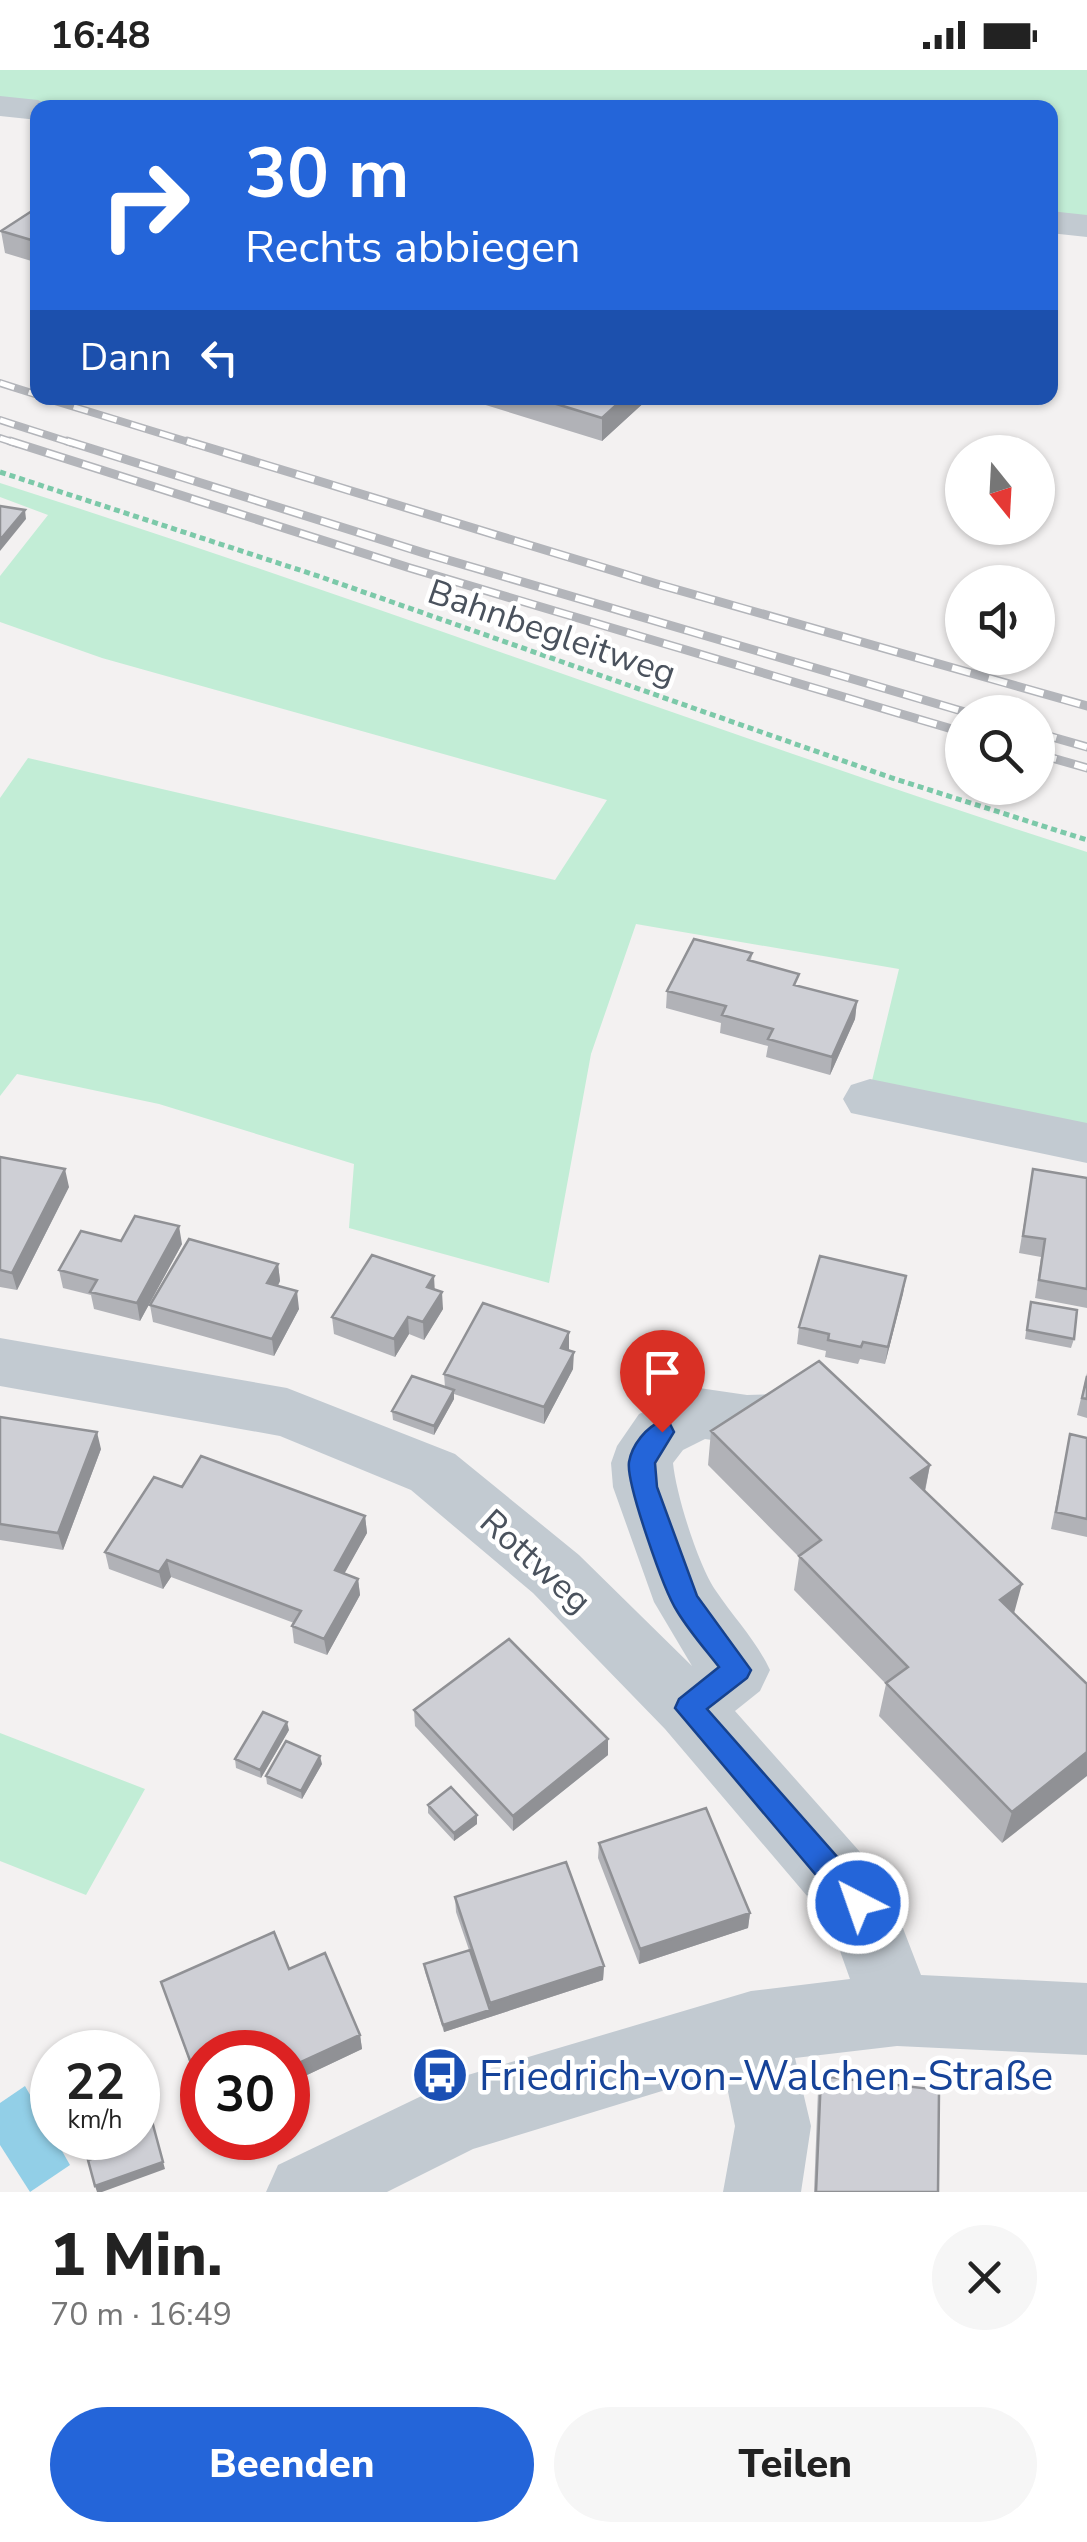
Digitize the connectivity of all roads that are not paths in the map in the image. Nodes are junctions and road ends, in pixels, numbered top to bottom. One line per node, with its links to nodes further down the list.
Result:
1 (0, 106): 2 (street)
2 (30, 109)
3 (1058, 223): 4 (street)
4 (1087, 226)
5 (870, 1099): 6 (street)
6 (1087, 1144)
7 (0, 1362): 9 (street, Rottweg)
8 (779, 1419): 9 (street)
9 (688, 1708): 10 (street, Rottweg)
10 (897, 2010): 11 (street); 12 (street)
11 (1087, 2019)
12 (751, 2027): 13 (street); 14 (street)
13 (305, 2192)
14 (762, 2192)

